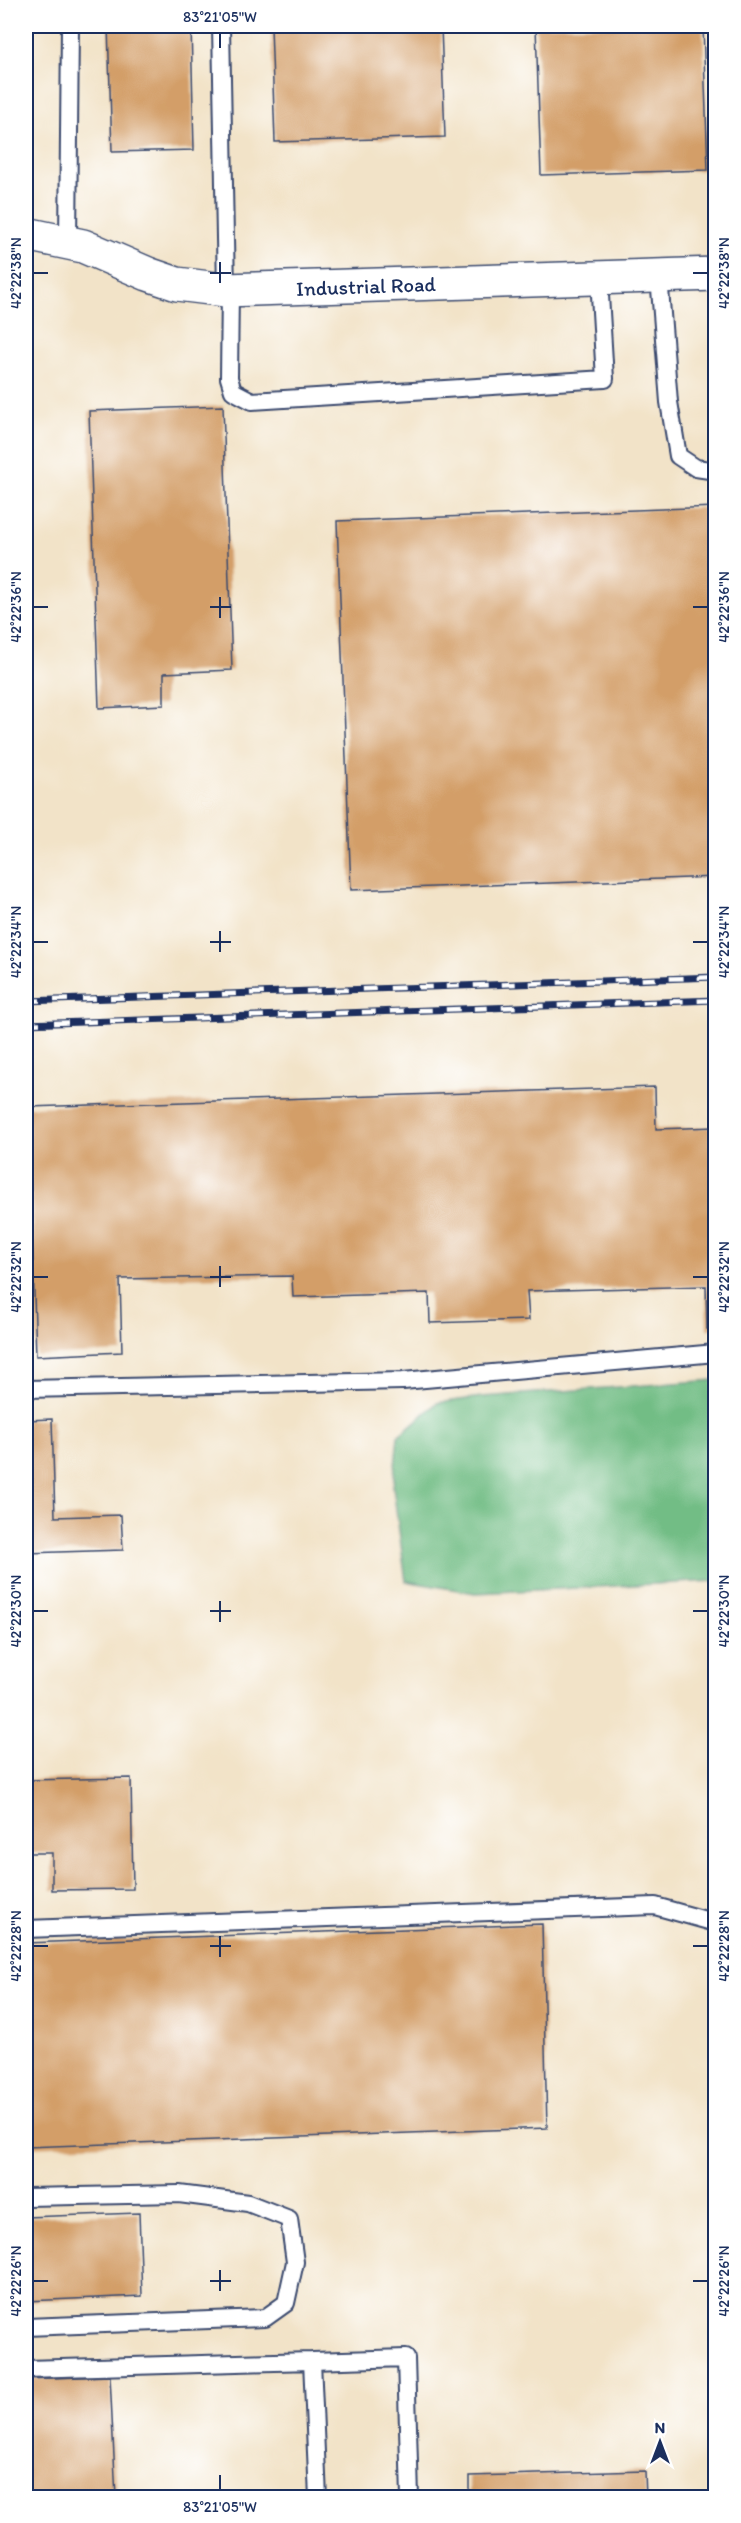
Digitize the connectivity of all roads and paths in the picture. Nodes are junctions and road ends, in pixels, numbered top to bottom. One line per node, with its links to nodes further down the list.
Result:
1 (70, 26): 4 (lane)
2 (221, 26): 8 (lane)
3 (26, 234): 4 (street, Industrial Road)
4 (68, 242): 8 (street, Industrial Road)
5 (716, 274): 6 (street, Industrial Road)
6 (659, 276): 7 (street, Industrial Road); 9 (lane)
7 (599, 278): 8 (street, Industrial Road); 8 (lane)
8 (228, 290)
9 (716, 471)
10 (716, 1353): 11 (lane)
11 (26, 1389)
12 (716, 1923): 13 (lane)
13 (26, 1929)
14 (26, 2197): 15 (lane)
15 (26, 2327)
16 (312, 2361): 17 (lane); 18 (lane); 19 (lane)
17 (26, 2369)
18 (318, 2498)
19 (410, 2498)

